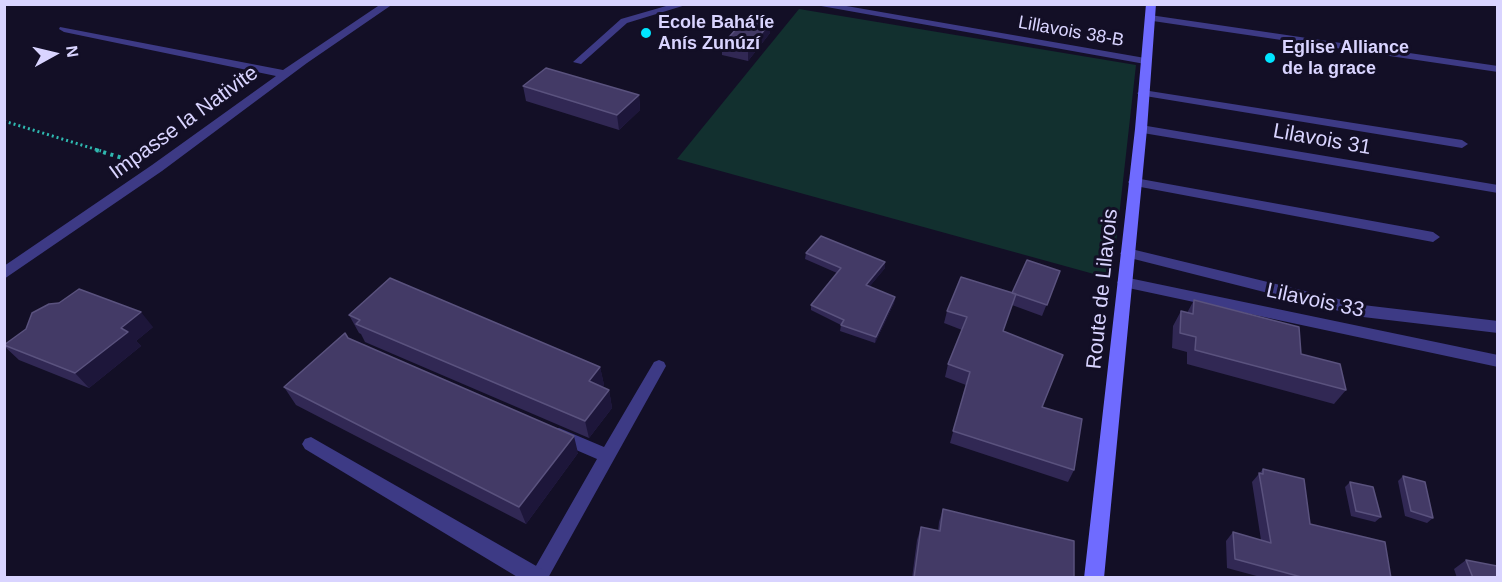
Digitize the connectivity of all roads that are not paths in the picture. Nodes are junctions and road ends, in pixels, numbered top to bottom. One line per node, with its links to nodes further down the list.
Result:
1 (388, 4): 9 (street, Impasse la Nativite)
2 (685, 4): 7 (lane)
3 (815, 4): 6 (street, Lillavois 38-B)
4 (1151, 11): 6 (main road, Route de Lilavois); 8 (street)
5 (64, 29): 9 (street)
6 (1145, 61): 10 (main road, Route de Lilavois)
7 (578, 62)
8 (1497, 69)
9 (285, 74): 17 (street, Impasse la Nativite)
10 (1143, 93): 11 (main road, Route de Lilavois); 12 (street)
11 (1141, 129): 13 (main road, Route de Lilavois); 14 (street, Lilavois 31)
12 (1462, 144)
13 (1135, 182): 15 (street); 16 (main road, Route de Lilavois)
14 (1497, 189)
15 (1432, 237)
16 (1127, 253): 18 (main road, Route de Lilavois); 19 (street)
17 (4, 274)
18 (1124, 282): 20 (street, Lilavois 33); 26 (main road, Route de Lilavois)
19 (1497, 327)
20 (1497, 361)
21 (659, 366): 24 (lane)
22 (544, 428): 24 (lane)
23 (311, 444): 25 (street)
24 (607, 456): 25 (lane)
25 (538, 577)
26 (1094, 578)

